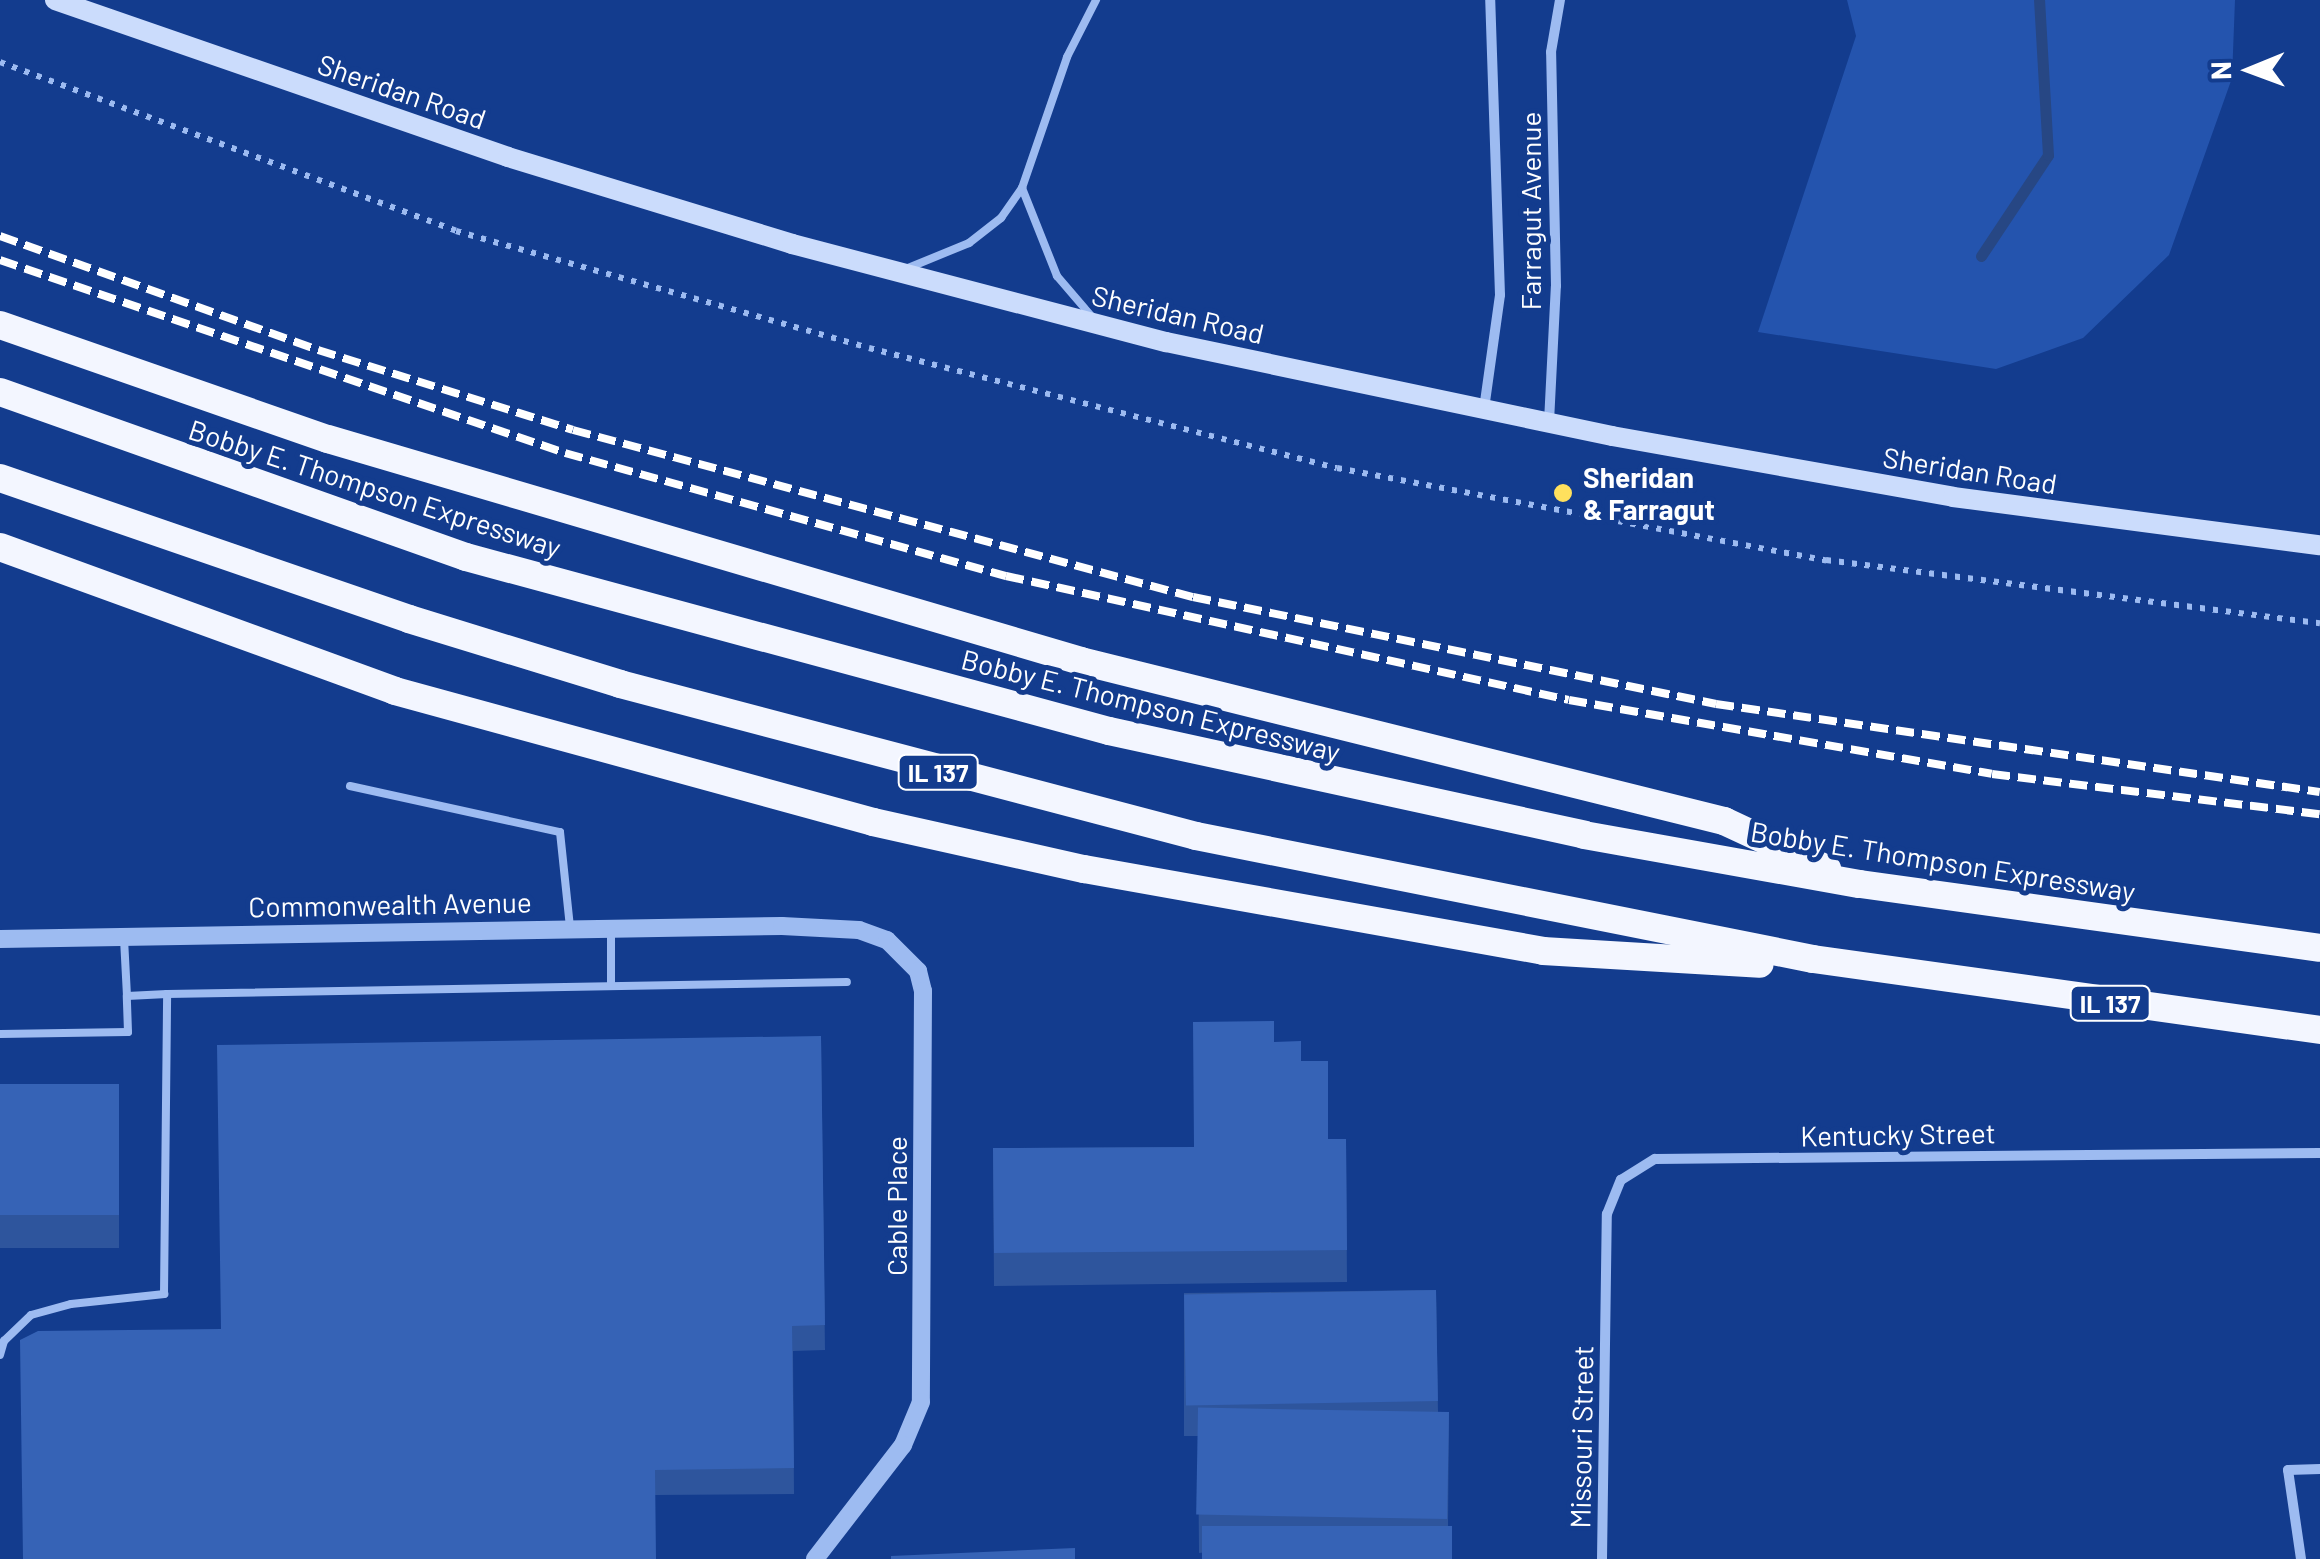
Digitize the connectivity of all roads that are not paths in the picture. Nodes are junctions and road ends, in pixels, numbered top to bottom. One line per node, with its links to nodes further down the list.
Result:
1 (55, 0): 6 (main road, Sheridan Road)
2 (1096, 0): 5 (lane)
3 (1490, 0): 10 (street, Farragut Avenue)
4 (1560, 0): 11 (street, Farragut Avenue)
5 (1022, 188): 6 (lane); 8 (lane)
6 (897, 271): 8 (main road, Sheridan Road)
7 (0, 324): 16 (highway)
8 (1099, 325): 10 (main road, Sheridan Road)
9 (0, 392): 16 (highway, Bobby E. Thompson Expressway)
10 (1484, 409): 11 (main road, Sheridan Road)
11 (1548, 422): 13 (main road, Sheridan Road)
12 (0, 478): 23 (highway, IL 137)
13 (2320, 546)
14 (0, 547): 23 (highway)
15 (350, 786): 19 (lane)
16 (1860, 884): 22 (highway, Bobby E. Thompson Expressway)
17 (611, 926): 18 (street, Commonwealth Avenue); 19 (street, Commonwealth Avenue); 25 (lane)
18 (782, 926): 34 (street, Cable Place)
19 (570, 928): 20 (street, Commonwealth Avenue)
20 (124, 936): 21 (street, Commonwealth Avenue); 27 (lane)
21 (0, 939)
22 (2320, 948)
23 (1901, 972): 28 (highway, IL 137)
24 (846, 982): 25 (lane)
25 (612, 986): 26 (lane)
26 (168, 994): 27 (lane); 32 (lane)
27 (127, 996): 29 (lane)
28 (2320, 1030)
29 (0, 1034)
30 (2320, 1153): 31 (street, Kentucky Street)
31 (1606, 1316): 35 (street, Missouri Street)
32 (0, 1356)
33 (2320, 1469): 36 (street)
34 (814, 1559)
35 (1602, 1559)
36 (2301, 1559)

